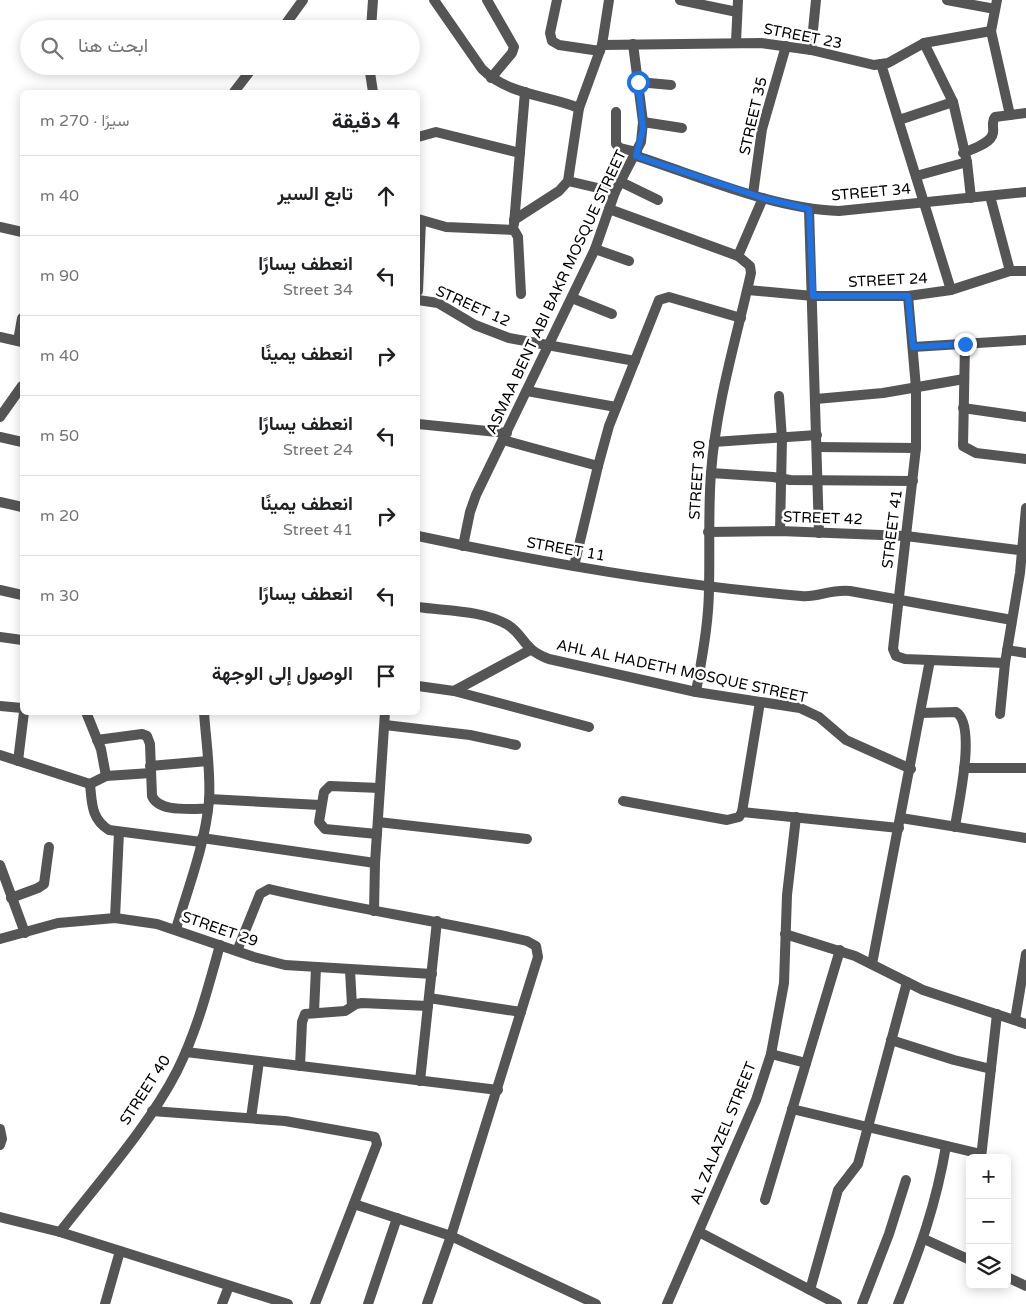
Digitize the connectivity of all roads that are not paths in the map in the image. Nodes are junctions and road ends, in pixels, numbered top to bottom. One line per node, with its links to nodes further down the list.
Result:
1 (373, 0): 15 (street)
2 (434, 0): 26 (street)
3 (487, 0): 26 (street)
4 (557, 0): 21 (street, STREET 23)
5 (609, 0): 21 (street)
6 (680, 0): 11 (street)
7 (738, 0): 13 (street)
8 (816, 0): 22 (street)
9 (947, 0): 12 (street)
10 (300, 1): 14 (street)
11 (705, 2): 13 (street)
12 (996, 5): 16 (street)
13 (737, 12): 17 (street)
14 (288, 20)
15 (372, 20)
16 (991, 31): 18 (street, STREET 23); 36 (street)
17 (736, 42): 19 (street, STREET 23); 20 (street, STREET 23)
18 (924, 43): 23 (street, STREET 23); 32 (street)
19 (632, 44): 21 (street, STREET 23); 27 (street, ASMAA BENT ABI BAKR MOSQUE STREET)
20 (786, 46): 22 (street, STREET 23); 49 (street, STREET 35)
21 (600, 48): 33 (street)
22 (811, 50): 23 (street, STREET 23)
23 (881, 64): 37 (street)
24 (247, 75): 29 (street)
25 (370, 75): 30 (street)
26 (491, 78): 31 (street)
27 (638, 82): 28 (street); 38 (street, ASMAA BENT ABI BAKR MOSQUE STREET)
28 (671, 85)
29 (236, 90)
30 (373, 90)
31 (525, 92): 33 (street); 41 (street)
32 (954, 102): 37 (street); 43 (street)
33 (579, 108): 45 (street)
34 (616, 112): 42 (street, STREET 34)
35 (1026, 113): 36 (street)
36 (1010, 115): 43 (street)
37 (899, 120): 44 (street)
38 (643, 122): 39 (street); 42 (street, ASMAA BENT ABI BAKR MOSQUE STREET)
39 (682, 128)
40 (420, 136): 41 (street)
41 (520, 153): 57 (street)
42 (636, 154): 46 (street, ASMAA BENT ABI BAKR MOSQUE STREET); 49 (street, STREET 34)
43 (965, 157): 44 (street); 51 (street)
44 (916, 176): 53 (street)
45 (568, 180): 47 (street); 57 (street)
46 (621, 182): 47 (street, ASMAA BENT ABI BAKR MOSQUE STREET); 52 (street)
47 (615, 192): 54 (street, ASMAA BENT ABI BAKR MOSQUE STREET)
48 (1026, 192): 50 (street, STREET 34)
49 (758, 196): 55 (street, STREET 34); 61 (street, STREET 35)
50 (990, 196): 51 (street, STREET 34); 63 (street)
51 (971, 198): 53 (street, STREET 34)
52 (658, 200)
53 (925, 202): 55 (street, STREET 34); 66 (street)
54 (609, 209): 60 (street, ASMAA BENT ABI BAKR MOSQUE STREET); 61 (street)
55 (809, 209): 68 (street)
56 (420, 220): 57 (street)
57 (514, 225): 67 (street)
58 (0, 227): 59 (street)
59 (20, 232)
60 (595, 249): 62 (street); 70 (street, ASMAA BENT ABI BAKR MOSQUE STREET)
61 (738, 256): 65 (street, STREET 30)
62 (629, 261)
63 (1010, 271): 64 (street, STREET 24); 66 (street, STREET 24)
64 (1026, 271)
65 (748, 290): 68 (street, STREET 24); 73 (street, STREET 30)
66 (950, 290): 69 (street, STREET 24)
67 (521, 294)
68 (813, 296): 69 (street, STREET 24); 86 (street)
69 (908, 296): 79 (street, STREET 41)
70 (572, 298): 72 (street); 78 (street, ASMAA BENT ABI BAKR MOSQUE STREET)
71 (420, 300): 78 (street, STREET 12)
72 (612, 314)
73 (741, 318): 80 (street); 97 (street, STREET 30)
74 (0, 337): 76 (street)
75 (1026, 340): 77 (street)
76 (20, 341)
77 (965, 344): 79 (street); 81 (street)
78 (550, 345): 80 (street, STREET 12); 83 (street, ASMAA BENT ABI BAKR MOSQUE STREET)
79 (913, 347): 82 (street, STREET 41)
80 (635, 361): 87 (street)
81 (964, 378): 82 (street); 88 (street)
82 (916, 388): 86 (street); 99 (street, STREET 41)
83 (527, 390): 87 (street); 94 (street, ASMAA BENT ABI BAKR MOSQUE STREET)
84 (20, 391): 90 (street)
85 (779, 396): 95 (street)
86 (816, 399): 92 (street)
87 (616, 407): 101 (street)
88 (963, 408): 89 (street); 100 (street)
89 (1026, 416)
90 (0, 417)
91 (420, 424): 94 (street)
92 (816, 436): 95 (street); 98 (street)
93 (0, 437): 96 (street)
94 (505, 437): 101 (street); 115 (street, ASMAA BENT ABI BAKR MOSQUE STREET)
95 (782, 439): 97 (street); 103 (street)
96 (20, 442)
97 (714, 442): 102 (street, STREET 30)
98 (817, 447): 99 (street); 105 (street)
99 (916, 448): 104 (street, STREET 41)
100 (1026, 459)
101 (598, 466): 117 (street)
102 (710, 473): 103 (street); 111 (street, STREET 30)
103 (782, 478): 105 (street); 110 (street)
104 (913, 480): 105 (street); 114 (street, STREET 41)
105 (818, 481): 112 (street)
106 (0, 502): 107 (street)
107 (20, 507)
108 (1026, 508): 109 (street)
109 (1025, 521): 116 (street)
110 (780, 531): 111 (street, STREET 42); 112 (street, STREET 42)
111 (708, 532): 118 (street, STREET 30)
112 (819, 533): 114 (street, STREET 42)
113 (420, 536): 115 (street, STREET 11)
114 (906, 536): 116 (street, STREET 42); 121 (street, STREET 41)
115 (463, 546): 117 (street, STREET 11)
116 (1024, 551): 122 (street)
117 (574, 566): 118 (street, STREET 11)
118 (709, 587): 121 (street, STREET 11); 134 (street, STREET 30)
119 (0, 590): 120 (street)
120 (20, 595)
121 (898, 600): 124 (street, STREET 11); 130 (street, STREET 41)
122 (1021, 602): 124 (street)
123 (420, 607): 127 (street, AHL AL HADETH MOSQUE STREET)
124 (1012, 620): 128 (street)
125 (0, 637): 126 (street)
126 (20, 640)
127 (530, 650): 133 (street); 134 (street, AHL AL HADETH MOSQUE STREET)
128 (1007, 650): 129 (street); 131 (street)
129 (1026, 653)
130 (930, 660): 131 (street, STREET 41); 138 (street)
131 (1005, 663): 139 (street)
132 (420, 686): 133 (street)
133 (454, 691): 145 (street)
134 (696, 692): 135 (street, AHL AL HADETH MOSQUE STREET)
135 (760, 702): 153 (street, AHL AL HADETH MOSQUE STREET); 161 (street)
136 (0, 706): 137 (street)
137 (20, 708)
138 (921, 713): 151 (street); 153 (street)
139 (1000, 714)
140 (24, 715): 149 (street)
141 (87, 715): 146 (street)
142 (204, 715): 150 (street)
143 (385, 715): 144 (street)
144 (384, 725): 147 (street); 157 (street)
145 (589, 727)
146 (97, 740): 154 (street); 155 (street)
147 (516, 745)
148 (0, 755): 149 (street)
149 (18, 761): 156 (street)
150 (208, 761): 154 (street); 159 (street)
151 (964, 768): 152 (street); 165 (street)
152 (1026, 768)
153 (911, 769): 164 (street)
154 (150, 770): 155 (street); 159 (street)
155 (106, 776): 156 (street)
156 (90, 784): 166 (street)
157 (380, 788): 160 (street); 163 (street)
158 (623, 801): 161 (street)
159 (208, 804): 160 (street); 170 (street)
160 (320, 806): 167 (street)
161 (742, 812): 162 (street)
162 (796, 817): 164 (street); 180 (street, AL ZALAZEL STREET)
163 (378, 822): 167 (street); 169 (street)
164 (900, 823): 165 (street); 186 (street)
165 (955, 827): 168 (street)
166 (119, 832): 170 (street); 176 (street)
167 (377, 834): 172 (street)
168 (1026, 838)
169 (527, 839)
170 (202, 840): 172 (street); 178 (street)
171 (49, 847): 174 (street)
172 (375, 862): 175 (street)
173 (0, 865): 174 (street)
174 (11, 898): 179 (street)
175 (374, 911): 177 (street); 184 (street)
176 (115, 918): 178 (street, STREET 29); 179 (street, STREET 29)
177 (437, 922): 189 (street); 194 (street)
178 (176, 929): 182 (street, STREET 29)
179 (25, 933): 181 (street, STREET 29)
180 (785, 934): 183 (street); 200 (street, AL ZALAZEL STREET)
181 (0, 939)
182 (220, 945): 184 (street, STREET 29); 199 (street, STREET 40)
183 (840, 950): 186 (street); 202 (street)
184 (237, 951): 187 (street, STREET 29)
185 (1026, 954): 196 (street)
186 (872, 964): 190 (street)
187 (316, 968): 188 (street, STREET 29); 193 (street)
188 (350, 970): 189 (street, STREET 29); 192 (street)
189 (432, 974): 191 (street)
190 (906, 982): 195 (street); 198 (street)
191 (429, 1002): 192 (street); 194 (street); 205 (street)
192 (352, 1006): 193 (street)
193 (314, 1012): 203 (street)
194 (521, 1012): 206 (street)
195 (997, 1014): 196 (street); 204 (street)
196 (1015, 1020): 197 (street)
197 (1026, 1024)
198 (891, 1040): 204 (street); 210 (street)
199 (186, 1052): 201 (street); 208 (street, STREET 40)
200 (771, 1054): 202 (street); 222 (street, AL ZALAZEL STREET)
201 (259, 1061): 203 (street); 209 (street)
202 (806, 1063): 207 (street)
203 (300, 1066): 205 (street)
204 (991, 1069): 215 (street)
205 (420, 1081): 206 (street)
206 (498, 1090): 223 (street)
207 (792, 1109): 210 (street); 217 (street)
208 (152, 1111): 209 (street); 221 (street, STREET 40)
209 (251, 1118): 218 (street)
210 (866, 1127): 213 (street); 230 (street)
211 (0, 1129): 212 (street)
212 (0, 1146)
213 (946, 1146): 214 (street); 224 (street)
214 (974, 1154)
215 (981, 1154)
216 (906, 1180): 240 (street)
217 (766, 1200)
218 (354, 1204): 220 (street); 234 (street)
219 (0, 1217): 221 (street)
220 (397, 1218): 223 (street); 235 (street)
221 (60, 1232): 225 (street)
222 (699, 1232): 230 (street); 238 (street, AL ZALAZEL STREET)
223 (451, 1236): 236 (street); 237 (street)
224 (924, 1239): 226 (street); 241 (street)
225 (120, 1251): 228 (street); 231 (street)
226 (966, 1258)
227 (1011, 1279): 229 (street)
228 (229, 1286): 232 (street); 233 (street)
229 (1026, 1286)
230 (810, 1290): 239 (street)
231 (105, 1304)
232 (222, 1304)
233 (288, 1304)
234 (315, 1304)
235 (368, 1304)
236 (427, 1304)
237 (596, 1304)
238 (668, 1304)
239 (837, 1304)
240 (862, 1304)
241 (898, 1304)

